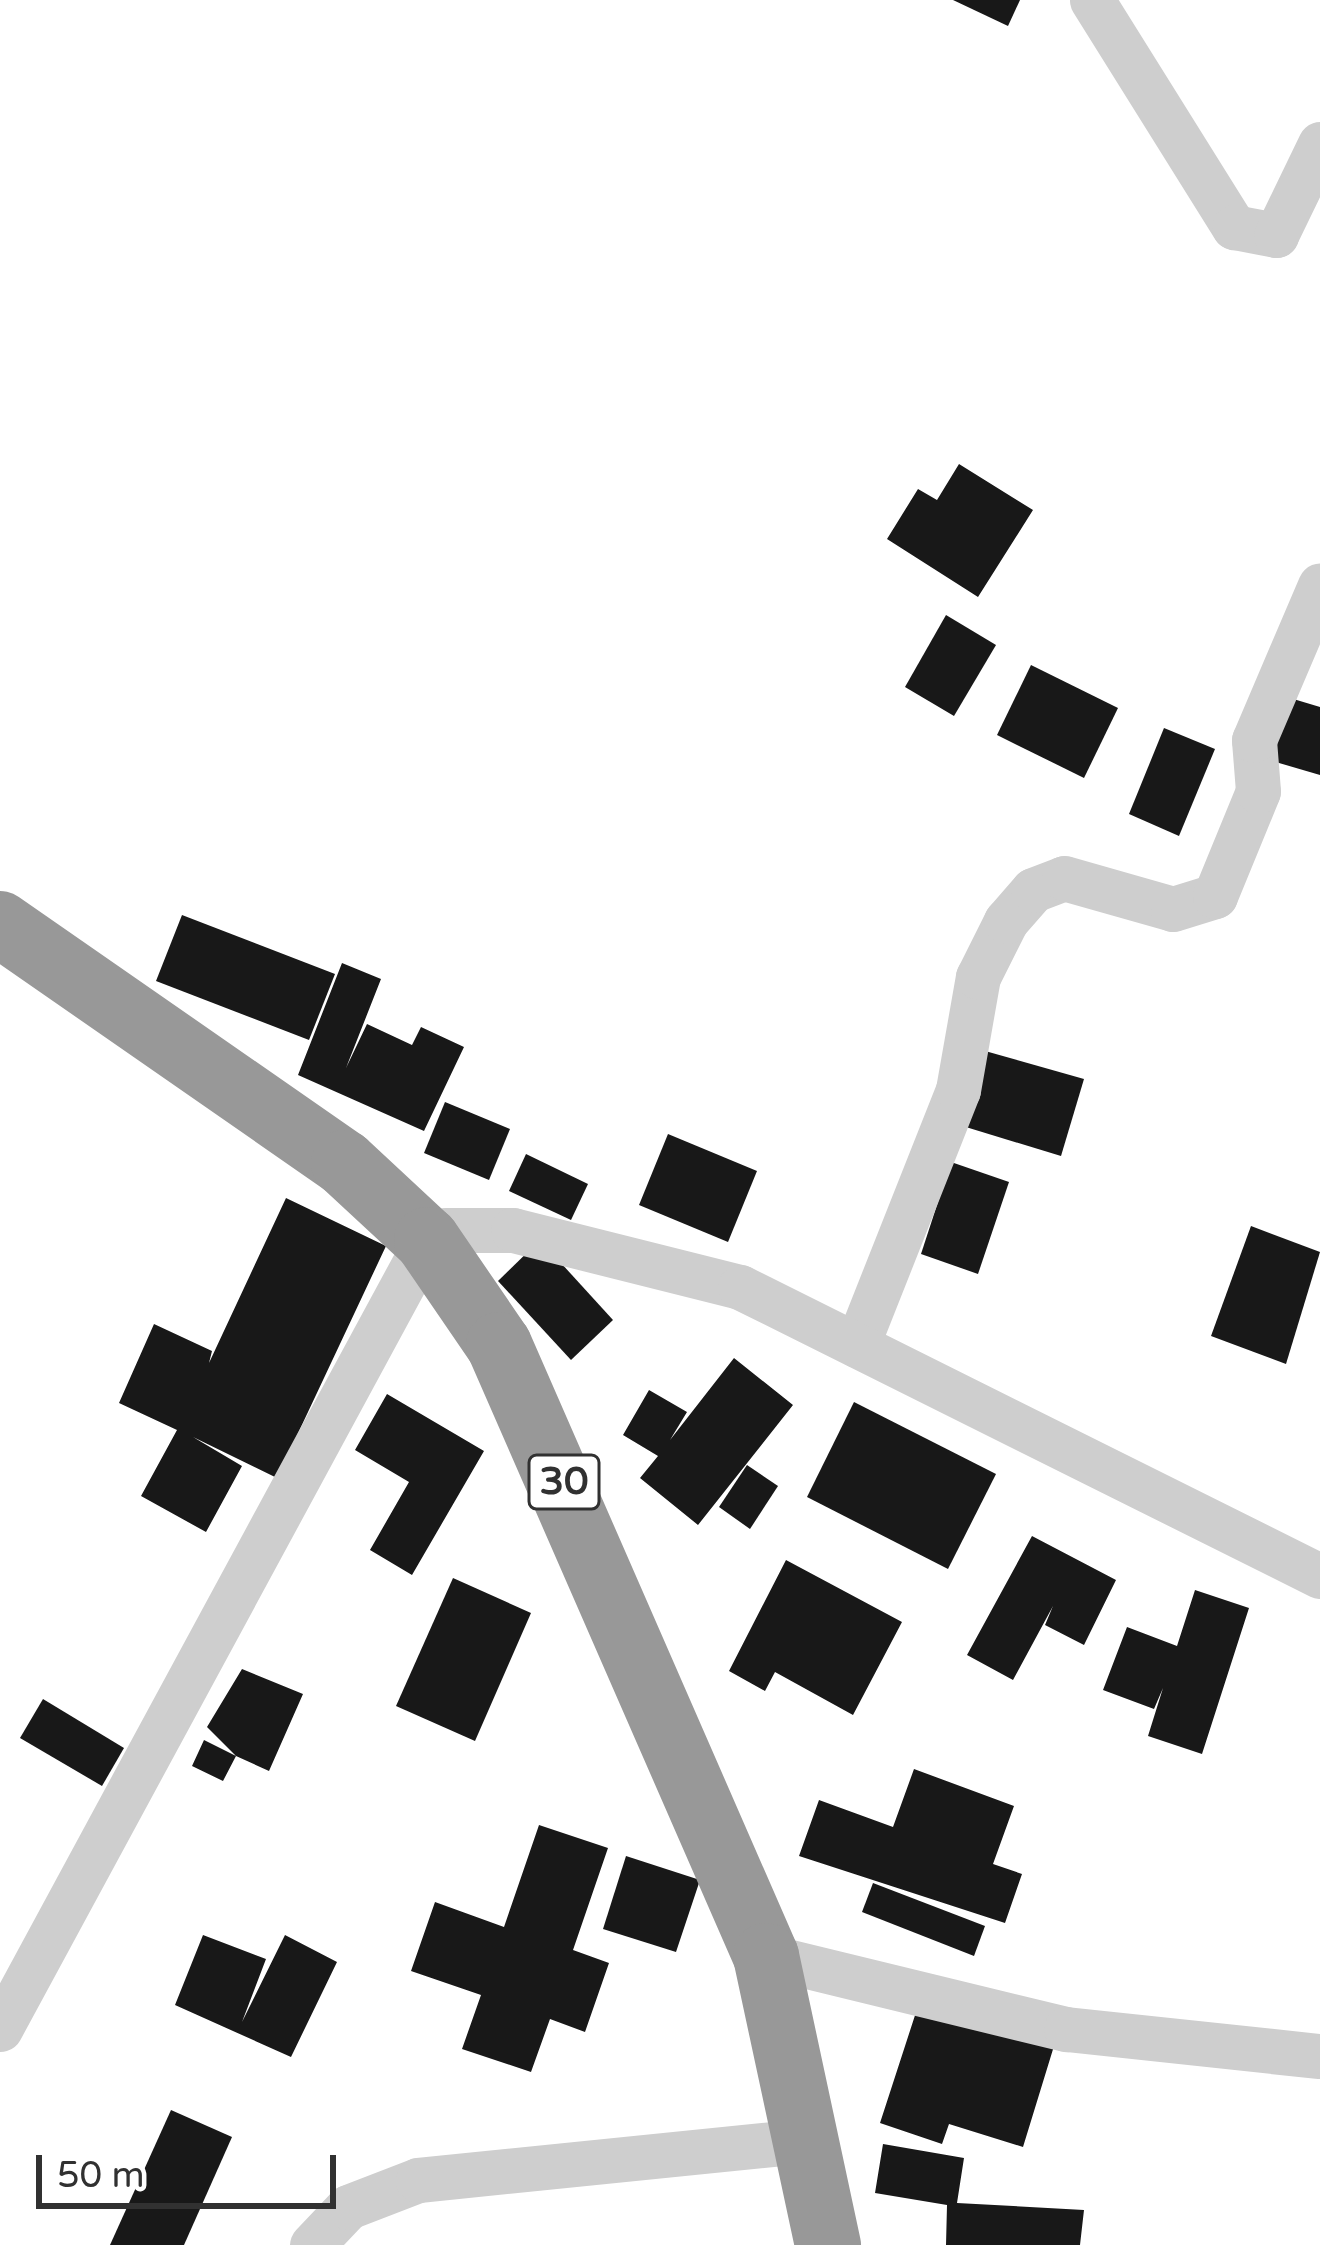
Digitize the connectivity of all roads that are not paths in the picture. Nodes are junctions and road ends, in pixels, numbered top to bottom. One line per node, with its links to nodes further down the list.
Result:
1 (1092, 0): 2 (street)
2 (1320, 143)
3 (1320, 585): 6 (street)
4 (0, 924): 5 (highway, 30)
5 (427, 1240): 6 (street); 8 (highway, 30); 9 (street)
6 (857, 1345): 7 (street)
7 (1320, 1576)
8 (766, 1956): 10 (street); 11 (highway, 30)
9 (0, 2029)
10 (1320, 2056)
11 (803, 2141): 12 (street); 13 (highway, 30)
12 (312, 2245)
13 (828, 2245)

